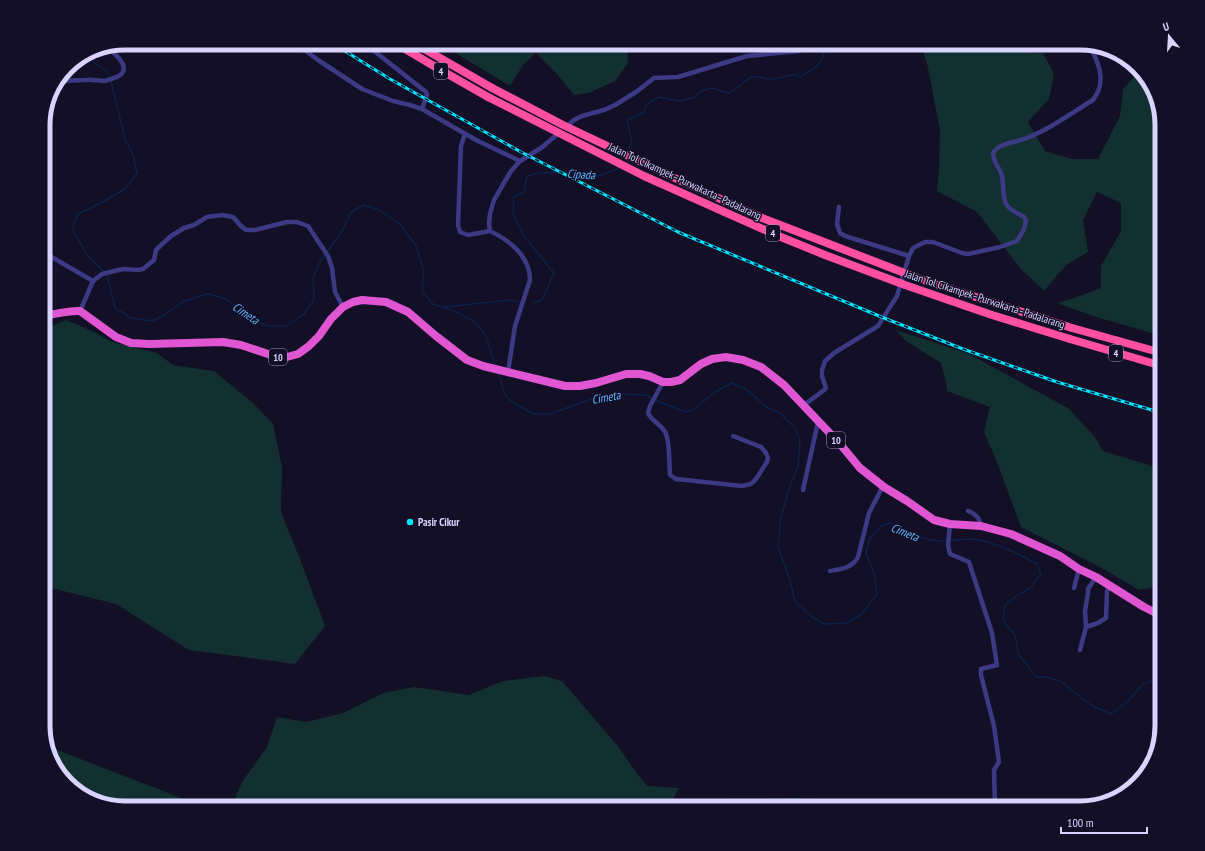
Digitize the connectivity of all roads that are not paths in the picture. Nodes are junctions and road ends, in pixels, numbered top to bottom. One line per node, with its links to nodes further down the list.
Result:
1 (304, 50): 9 (street)
2 (373, 50): 9 (street)
3 (407, 50): 21 (highway, Jalan Tol Cikampek–Purwakarta–Padalarang / 4, bridge)
4 (426, 50): 20 (highway, Jalan Tol Cikampek–Purwakarta–Padalarang / 4, bridge)
5 (800, 50): 11 (street)
6 (112, 51): 8 (street)
7 (1092, 51): 15 (street)
8 (65, 81)
9 (422, 109): 10 (street)
10 (465, 134): 11 (street); 13 (street)
11 (520, 161): 13 (street)
12 (839, 207): 15 (street)
13 (490, 231): 22 (street)
14 (50, 256): 16 (street)
15 (909, 256): 24 (street)
16 (93, 281): 17 (street); 18 (street)
17 (343, 307): 18 (highway, 10); 22 (highway, 10)
18 (80, 311): 19 (highway)
19 (50, 315)
20 (1155, 351)
21 (1155, 364)
22 (505, 371): 23 (highway, 10)
23 (663, 382): 24 (highway, 10); 26 (street)
24 (804, 405): 25 (highway, 10)
25 (818, 422): 27 (highway, 10); 28 (street)
26 (733, 436)
27 (883, 486): 30 (highway, 10); 33 (street)
28 (802, 490)
29 (968, 511): 31 (street)
30 (950, 524): 31 (highway, 10); 40 (street)
31 (980, 526): 32 (highway, 10)
32 (1079, 569): 34 (highway, 10); 36 (street)
33 (830, 571)
34 (1096, 577): 35 (highway, 10); 38 (street)
35 (1109, 585): 37 (highway, 10); 38 (street)
36 (1074, 588)
37 (1155, 612)
38 (1086, 627): 39 (street)
39 (1080, 650)
40 (995, 801)

